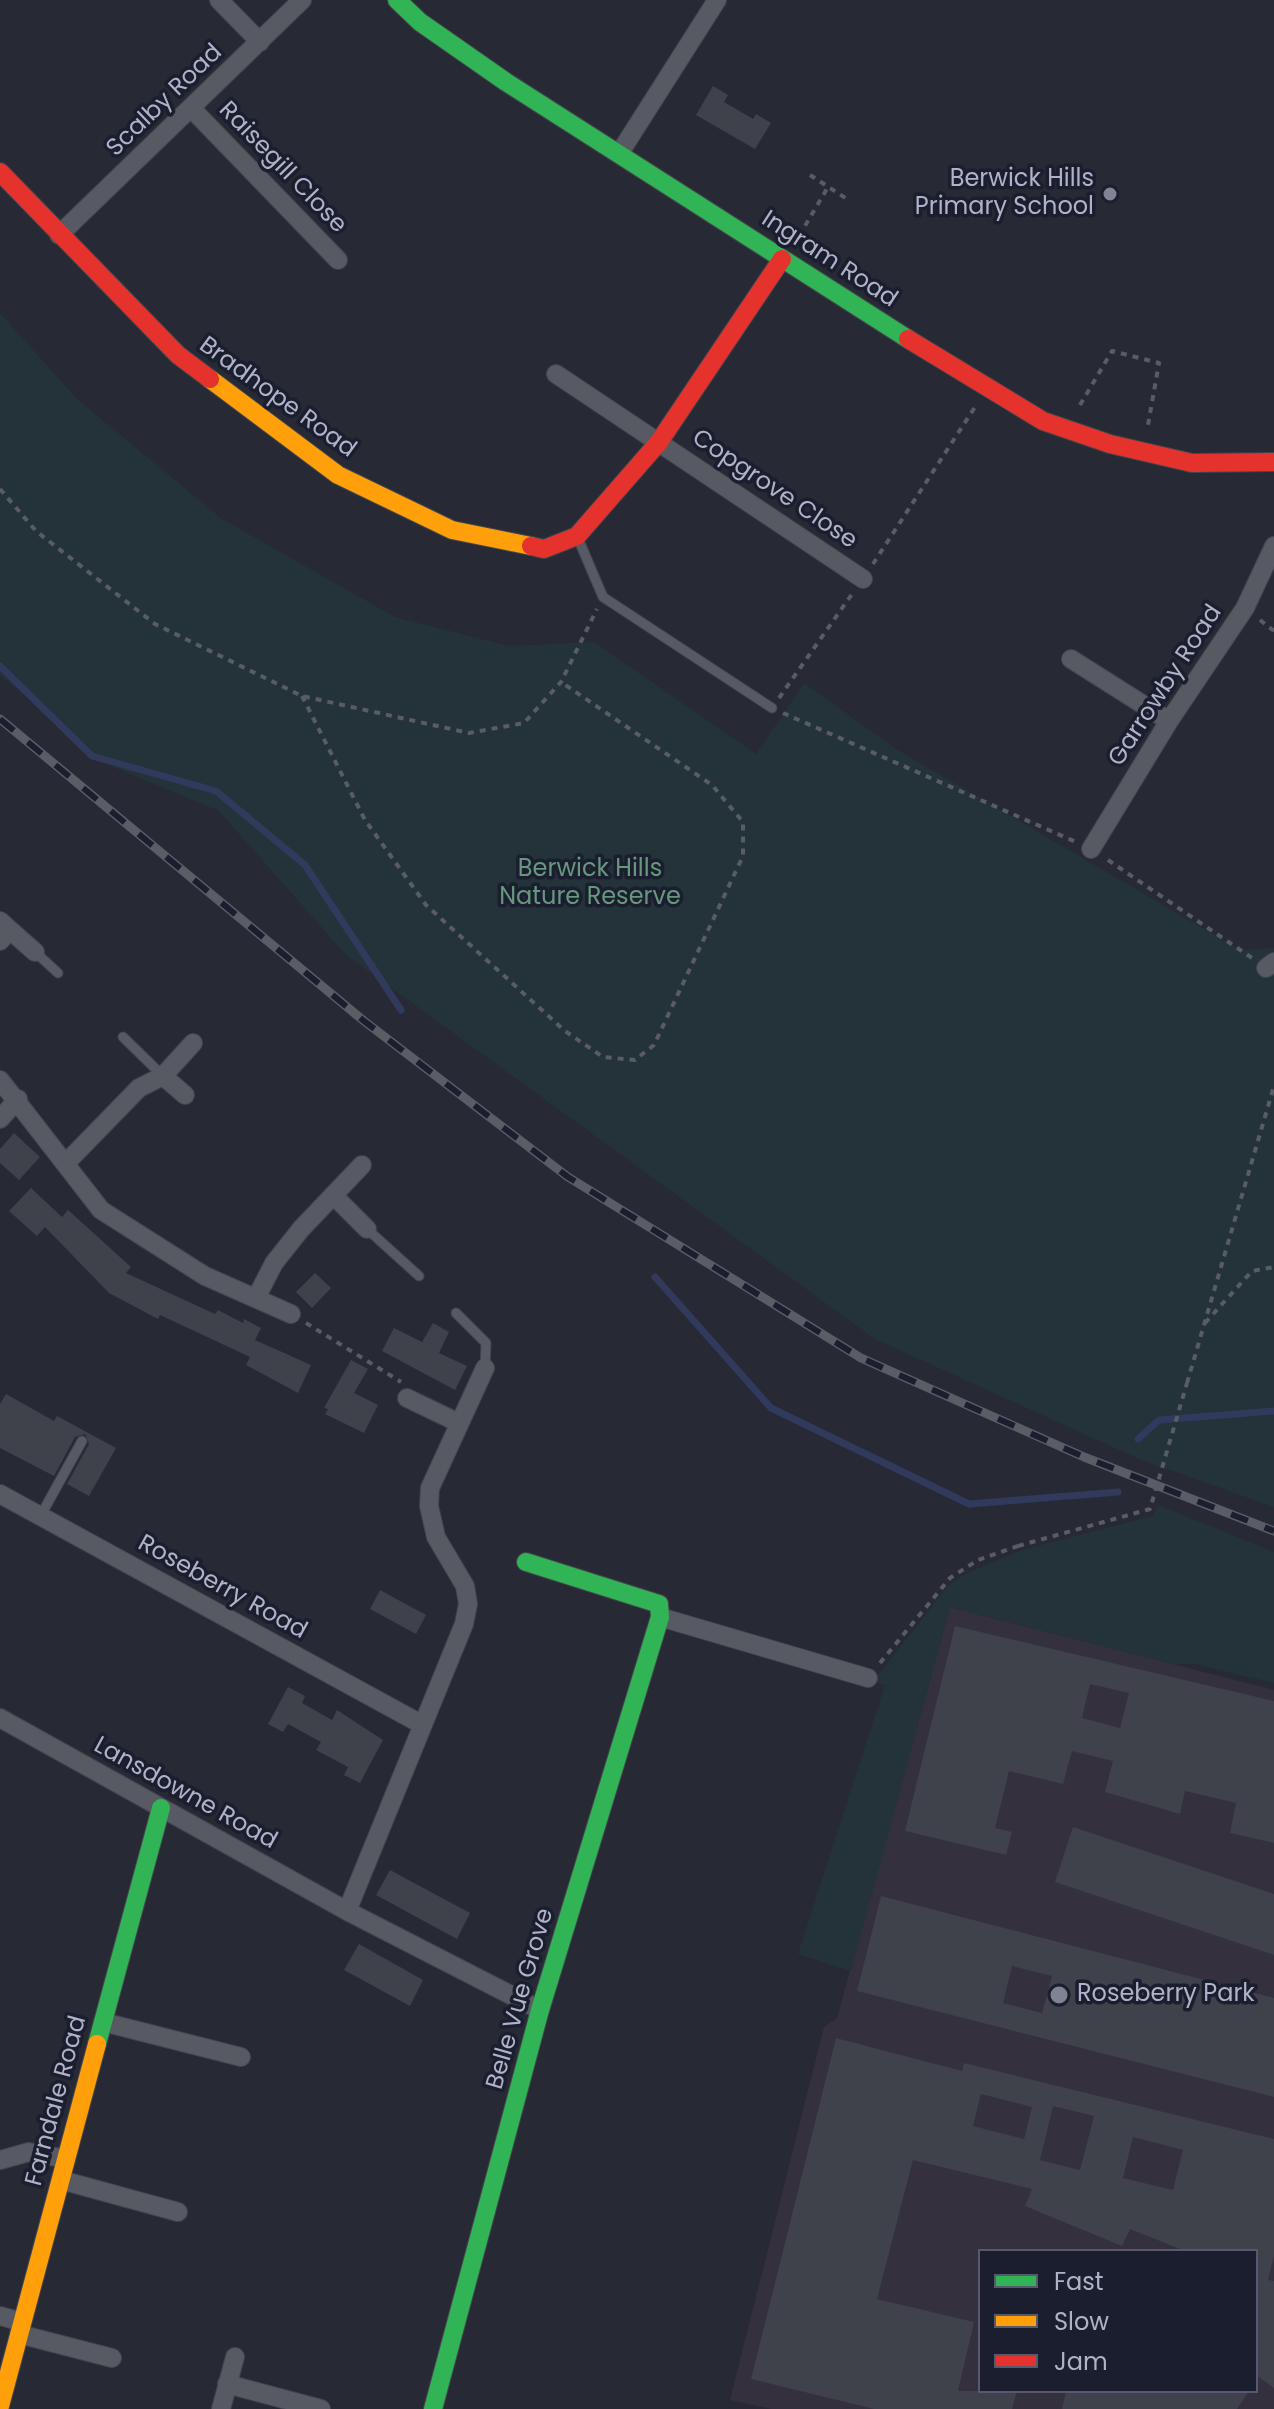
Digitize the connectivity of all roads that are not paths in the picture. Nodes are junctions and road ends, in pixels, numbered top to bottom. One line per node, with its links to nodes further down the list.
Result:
1 (219, 0): 5 (street)
2 (302, 0): 5 (street, Scalby Road)
3 (397, 0): 7 (street, Ingram Road)
4 (717, 0): 7 (street)
5 (260, 42): 6 (street, Scalby Road)
6 (192, 109): 9 (street, Scalby Road); 11 (street, Raisegill Close)
7 (619, 154): 10 (street, Ingram Road)
8 (0, 172): 9 (street, Bradhope Road)
9 (59, 235): 15 (street, Bradhope Road)
10 (782, 259): 13 (street); 14 (street, Ingram Road)
11 (338, 260)
12 (556, 374): 13 (street, Copgrove Close)
13 (659, 442): 15 (street); 17 (street, Copgrove Close)
14 (1274, 462)
15 (577, 536): 19 (lane)
16 (1274, 546): 20 (street, Garrowby Road)
17 (863, 579)
18 (1071, 659): 20 (street)
19 (772, 708)
20 (1169, 721): 21 (street, Garrowby Road)
21 (1091, 849)
22 (3, 931): 23 (street)
23 (35, 952): 24 (lane)
24 (58, 973)
25 (123, 1037): 27 (lane)
26 (193, 1043): 27 (street)
27 (163, 1076): 29 (street); 32 (street)
28 (0, 1080): 30 (street)
29 (185, 1095)
30 (18, 1099): 31 (street); 32 (street)
31 (0, 1119)
32 (66, 1163): 37 (street)
33 (362, 1165): 34 (street)
34 (333, 1195): 35 (street); 37 (street)
35 (367, 1229): 36 (lane)
36 (419, 1276)
37 (256, 1298): 39 (street)
38 (456, 1313): 40 (lane)
39 (291, 1314)
40 (485, 1368): 42 (street)
41 (405, 1390): 42 (street)
42 (459, 1423): 50 (street)
43 (82, 1441): 45 (lane)
44 (0, 1494): 45 (street, Roseberry Road)
45 (41, 1515): 50 (street, Roseberry Road)
46 (526, 1562): 47 (street)
47 (659, 1610): 48 (street); 53 (street, Belle Vue Grove)
48 (868, 1678)
49 (0, 1718): 51 (street, Lansdowne Road)
50 (421, 1724): 52 (street)
51 (161, 1808): 52 (street, Lansdowne Road); 54 (street, Farndale Road)
52 (347, 1911): 53 (street, Lansdowne Road)
53 (540, 2010): 68 (street, Belle Vue Grove)
54 (103, 2022): 55 (street); 56 (street, Farndale Road)
55 (241, 2057)
56 (66, 2159): 57 (street); 58 (street, Farndale Road)
57 (0, 2160)
58 (61, 2180): 59 (street); 61 (street, Farndale Road)
59 (178, 2212)
60 (0, 2316): 61 (street)
61 (20, 2328): 63 (street); 65 (street, Farndale Road)
62 (235, 2357): 64 (street)
63 (112, 2358)
64 (227, 2384): 66 (street); 67 (street)
65 (0, 2406)
66 (221, 2409)
67 (321, 2409)
68 (433, 2409)

